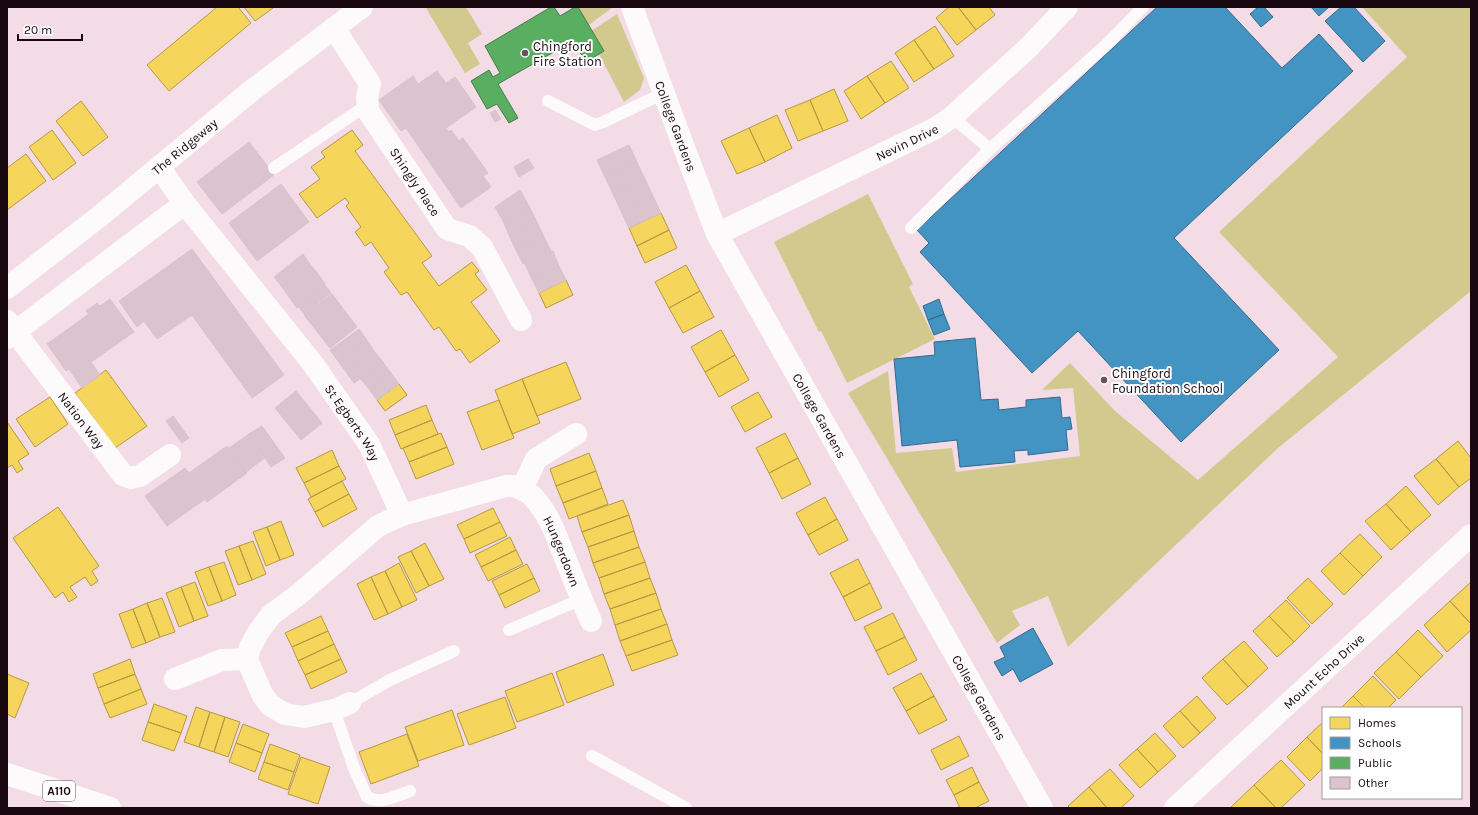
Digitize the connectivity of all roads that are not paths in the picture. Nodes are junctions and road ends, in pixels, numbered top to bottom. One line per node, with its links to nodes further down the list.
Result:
1 (362, 7): 5 (street, The Ridgeway)
2 (632, 7): 6 (street, College Gardens)
3 (1067, 7): 9 (street, Nevin Drive)
4 (1143, 7): 10 (lane)
5 (334, 28): 8 (street); 11 (street, The Ridgeway)
6 (664, 93): 7 (lane); 15 (street, College Gardens)
7 (548, 101)
8 (367, 105): 12 (lane); 17 (street, Shingly Place)
9 (952, 117): 10 (lane); 15 (street, Nevin Drive)
10 (990, 149): 14 (lane)
11 (159, 167): 13 (street, St Egberts Way); 16 (street, The Ridgeway)
12 (274, 168)
13 (185, 204): 18 (street); 22 (street, St Egberts Way)
14 (911, 228)
15 (717, 234): 36 (street, College Gardens)
16 (7, 288)
17 (521, 320)
18 (10, 330): 20 (street, Nation Way)
19 (576, 434): 21 (street)
20 (170, 455)
21 (522, 490): 22 (street); 24 (street, Hungerdown)
22 (402, 515): 28 (street)
23 (1471, 534): 37 (street, Mount Echo Drive)
24 (582, 599): 25 (street, Hungerdown); 26 (lane)
25 (591, 621)
26 (509, 630)
27 (454, 651): 30 (lane)
28 (247, 659): 29 (street); 30 (street)
29 (175, 678)
30 (342, 706): 33 (lane)
31 (592, 756): 35 (lane)
32 (7, 774): 34 (street, A110)
33 (410, 791)
34 (110, 808)
35 (686, 808)
36 (1042, 808)
37 (1175, 808)

